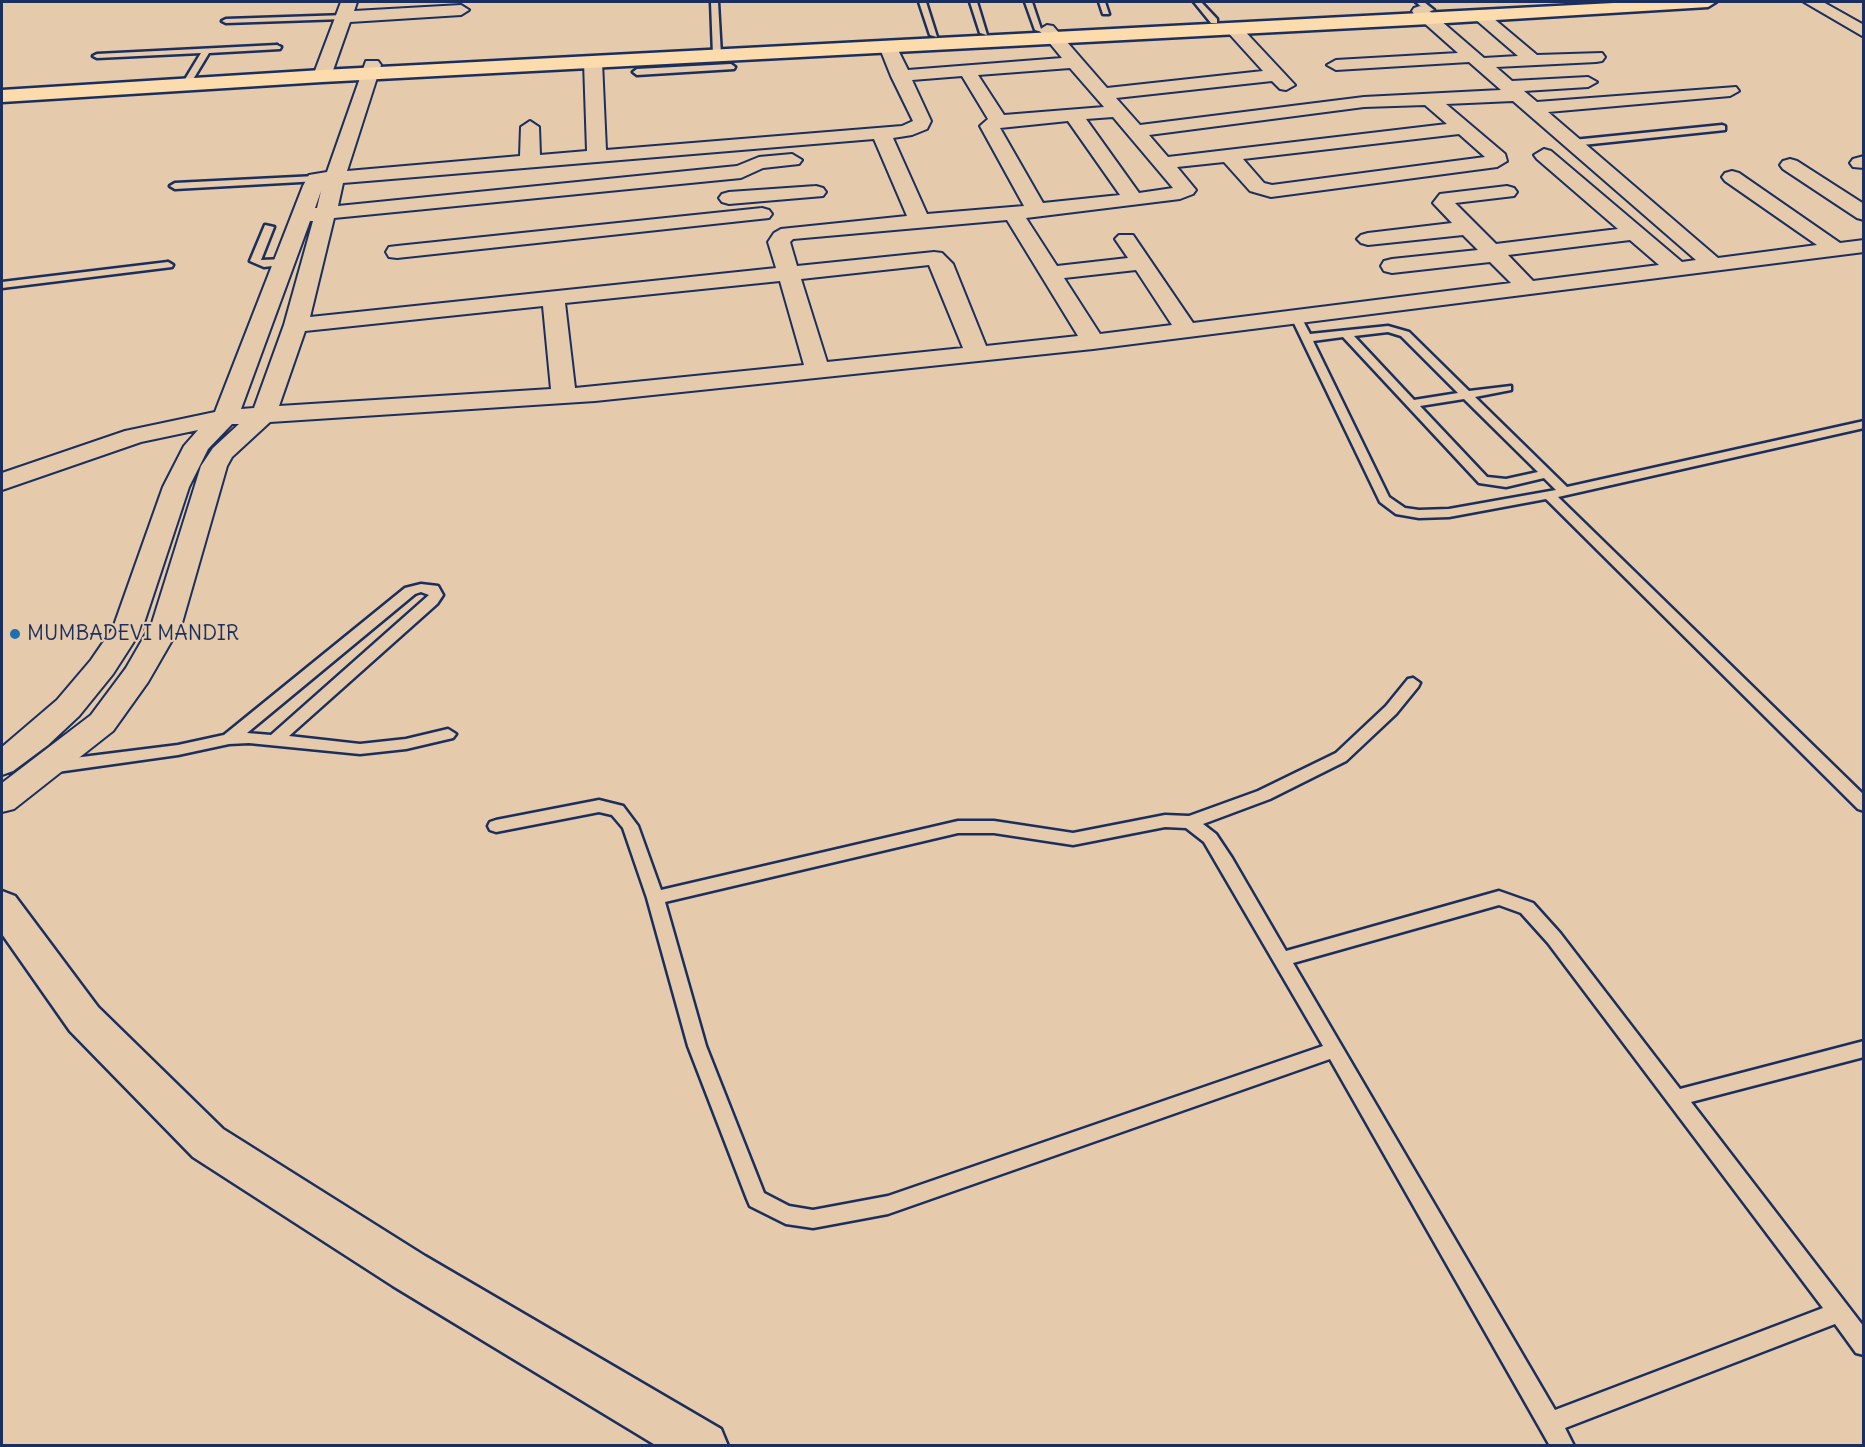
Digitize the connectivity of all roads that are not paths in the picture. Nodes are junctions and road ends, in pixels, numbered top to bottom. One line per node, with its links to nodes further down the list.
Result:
1 (714, 2): 33 (lane)
2 (922, 2): 22 (lane)
3 (973, 2): 21 (lane)
4 (1028, 2): 19 (lane)
5 (1102, 2): 15 (lane)
6 (1197, 2): 17 (lane)
7 (1572, 2): 14 (highway)
8 (1695, 2): 9 (highway); 14 (highway)
9 (1708, 2)
10 (1812, 2): 20 (street)
11 (346, 9): 12 (street); 16 (lane); 35 (street)
12 (461, 10)
13 (1425, 10): 14 (highway); 17 (highway); 18 (highway); 28 (street)
14 (1486, 10): 29 (street)
15 (1106, 12)
16 (226, 21)
17 (1214, 21): 19 (highway)
18 (1232, 28): 19 (highway); 38 (street)
19 (1047, 32): 21 (highway); 23 (highway); 31 (street)
20 (1863, 32)
21 (984, 33): 22 (highway)
22 (934, 36): 33 (highway)
23 (888, 46): 33 (highway); 39 (street)
24 (277, 47): 25 (lane)
25 (207, 50): 26 (lane); 40 (lane)
26 (97, 56)
27 (1596, 57): 29 (street)
28 (1477, 60): 29 (street); 32 (street); 44 (street)
29 (1533, 60)
30 (593, 62): 33 (highway); 34 (highway); 64 (street)
31 (1077, 62): 36 (street); 47 (street)
32 (1336, 64)
33 (727, 66): 34 (highway); 37 (lane)
34 (360, 69): 35 (highway); 71 (street)
35 (324, 71): 40 (highway)
36 (967, 71): 39 (street); 53 (street)
37 (637, 72)
38 (1276, 75): 46 (street); 47 (street)
39 (900, 76): 58 (street)
40 (190, 79): 41 (highway); 43 (highway); 48 (highway)
41 (2, 81)
42 (1588, 82): 44 (street)
43 (2, 89)
44 (1513, 91): 49 (street); 50 (street)
45 (1730, 91): 50 (street)
46 (1293, 92)
47 (1105, 94): 51 (street)
48 (2, 96)
49 (1428, 98): 55 (street); 57 (street)
50 (1533, 108): 59 (street)
51 (1119, 111): 52 (street); 57 (street)
52 (1072, 115): 53 (street); 76 (street)
53 (999, 121): 77 (street)
54 (530, 127): 66 (street)
55 (1462, 128): 62 (street); 62 (street)
56 (1722, 128): 59 (lane)
57 (1137, 131): 67 (street)
58 (881, 133): 60 (street); 64 (street)
59 (1573, 143): 97 (street)
60 (890, 152): 61 (street); 84 (street)
61 (866, 154)
62 (1228, 154): 67 (street)
63 (1544, 155): 87 (street)
64 (597, 156): 66 (street)
65 (807, 159): 78 (street)
66 (530, 161): 71 (street)
67 (1164, 163): 76 (street)
68 (1790, 165): 81 (street)
69 (1833, 170): 73 (street)
70 (1732, 177): 91 (street)
71 (325, 178): 72 (lane); 78 (street); 82 (street)
72 (175, 186)
73 (1863, 190)
74 (816, 192): 83 (street)
75 (1507, 192): 86 (street)
76 (1133, 199): 77 (street)
77 (1036, 210): 79 (street)
78 (325, 213): 82 (street); 106 (street)
79 (1013, 213): 84 (street); 101 (street)
80 (762, 214): 83 (street)
81 (1863, 214)
82 (304, 215): 94 (street)
83 (697, 221): 92 (street)
84 (919, 221): 100 (street)
85 (269, 227): 94 (lane)
86 (1466, 228): 89 (street); 93 (street)
87 (1636, 233): 93 (street); 99 (street)
88 (1126, 239): 95 (street)
89 (1368, 239)
90 (1863, 246): 91 (street)
91 (1838, 250): 97 (street)
92 (397, 252)
93 (1492, 253): 98 (street); 103 (street)
94 (285, 262): 118 (street)
95 (1142, 263): 101 (street); 107 (street)
96 (168, 265): 102 (lane)
97 (1714, 265): 99 (street)
98 (1392, 266)
99 (1677, 270): 103 (street)
100 (788, 271): 104 (street); 111 (street); 112 (street)
101 (1050, 273): 110 (street)
102 (2, 285)
103 (1528, 288): 105 (street)
104 (553, 297): 106 (street); 115 (street)
105 (1296, 317): 107 (street); 109 (lane)
106 (296, 325): 117 (street)
107 (1186, 330): 110 (street)
108 (1346, 334): 109 (lane); 114 (lane); 116 (lane)
109 (1306, 338): 123 (lane)
110 (1093, 342): 111 (street)
111 (977, 354): 112 (street)
112 (818, 370): 115 (street)
113 (1507, 388): 114 (lane)
114 (1464, 395): 116 (lane); 120 (lane)
115 (564, 396): 117 (street)
116 (1410, 404): 120 (lane)
117 (264, 414): 118 (street); 129 (street)
118 (225, 417): 121 (street); 128 (street)
119 (1863, 424): 122 (lane)
120 (1546, 474): 122 (lane)
121 (2, 482)
122 (1564, 491): 123 (lane)
123 (1549, 495): 131 (lane)
124 (1413, 683): 132 (lane)
125 (448, 734): 127 (lane)
126 (229, 739): 127 (lane); 127 (lane); 129 (lane)
127 (274, 741)
128 (2, 763)
129 (47, 768): 130 (street)
130 (2, 800)
131 (1863, 805)
132 (1190, 822): 134 (lane); 136 (lane)
133 (496, 826): 134 (lane)
134 (655, 898): 138 (lane)
135 (2, 906): 143 (street)
136 (1282, 959): 138 (lane); 139 (lane)
137 (1863, 1049): 139 (lane)
138 (1334, 1050): 142 (lane)
139 (1676, 1098): 140 (lane)
140 (1839, 1312): 141 (lane); 142 (lane)
141 (1863, 1345)
142 (1550, 1423): 144 (lane)
143 (704, 1446)
144 (1563, 1446)

